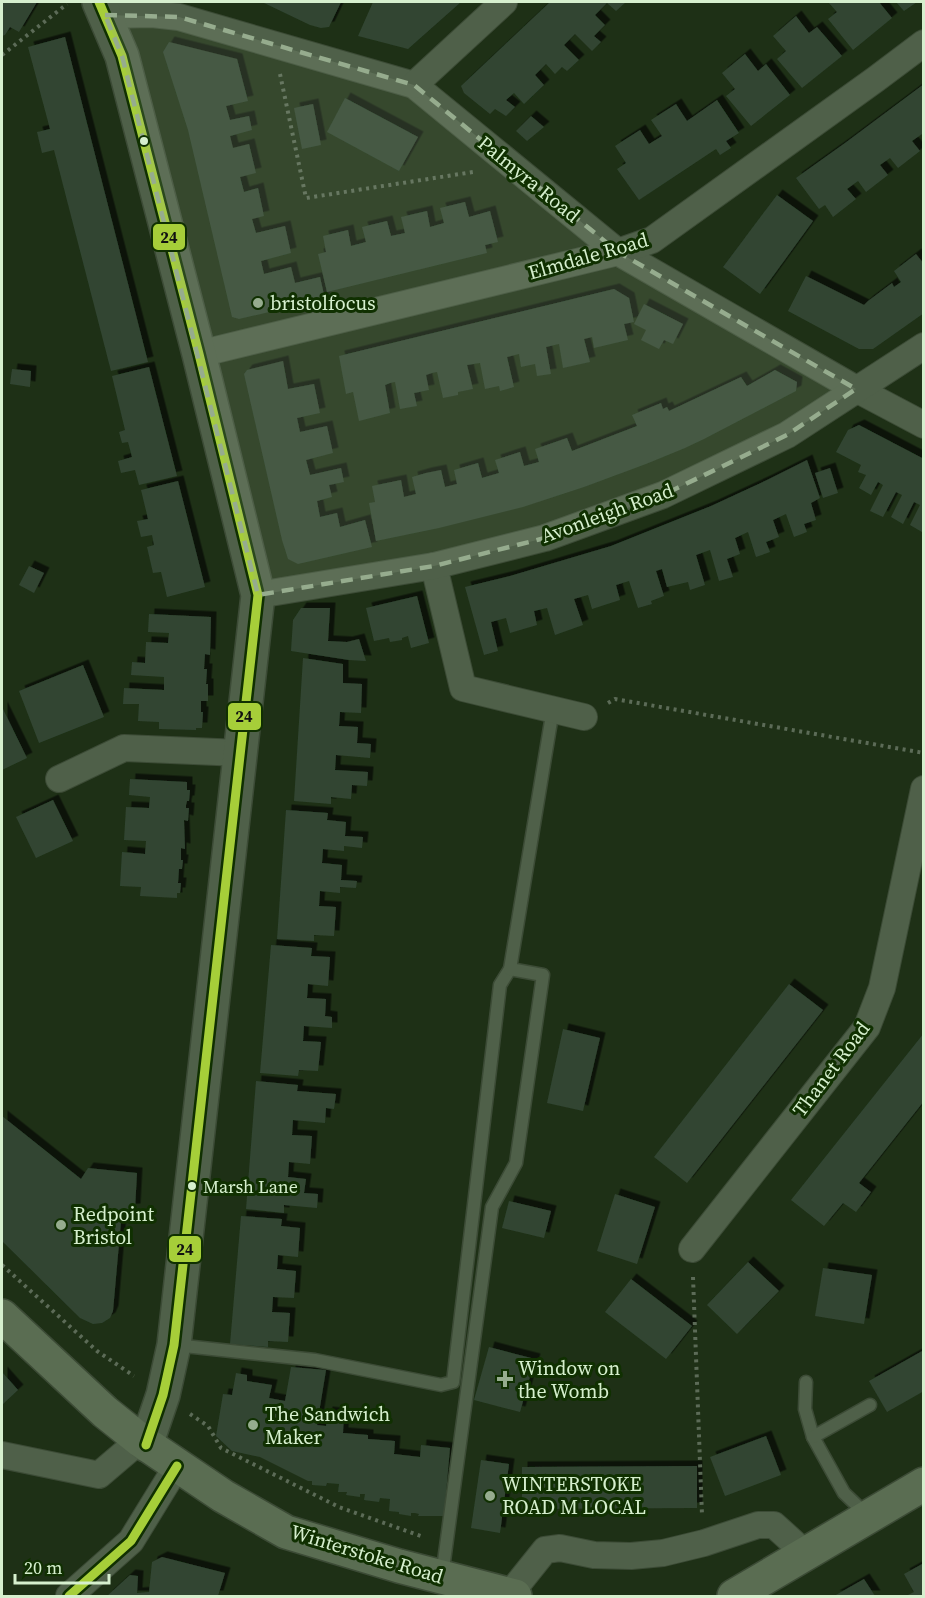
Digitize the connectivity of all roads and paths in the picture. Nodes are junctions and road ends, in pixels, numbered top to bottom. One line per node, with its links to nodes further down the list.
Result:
1 (70, 2): 6 (path)
2 (504, 2): 7 (street)
3 (102, 8): 5 (street, Palmyra Road); 11 (street)
4 (924, 43): 9 (street, Elmdale Road)
5 (273, 44): 7 (street, Palmyra Road); 8 (path)
6 (2, 55)
7 (414, 85): 8 (street, Palmyra Road)
8 (512, 165): 9 (street, Palmyra Road)
9 (618, 252): 11 (street, Elmdale Road); 12 (street, Palmyra Road)
10 (924, 346): 12 (street, Avonleigh Road)
11 (199, 354): 15 (street)
12 (856, 390): 13 (street, Palmyra Road); 14 (street, Avonleigh Road)
13 (924, 425)
14 (434, 566): 15 (street, Avonleigh Road); 16 (street)
15 (258, 595): 18 (street)
16 (553, 709): 17 (street); 22 (lane)
17 (584, 717): 19 (path)
18 (240, 753): 20 (street); 25 (street)
19 (924, 753)
20 (59, 778)
21 (924, 789): 23 (street, Thanet Road)
22 (510, 969): 25 (lane); 36 (lane)
23 (692, 1249): 34 (path)
24 (2, 1316): 29 (highway, Winterstoke Road)
25 (174, 1345): 29 (street)
26 (806, 1382): 28 (lane)
27 (870, 1405): 28 (lane)
28 (813, 1437): 33 (lane)
29 (143, 1443): 30 (street); 31 (highway, Winterstoke Road)
30 (2, 1455)
31 (177, 1466): 36 (highway, Winterstoke Road); 37 (street)
32 (924, 1484): 33 (highway)
33 (868, 1517): 35 (highway)
34 (704, 1543): 35 (street); 38 (street)
35 (807, 1554): 39 (highway)
36 (440, 1587): 38 (highway, Winterstoke Road)
37 (69, 1596)
38 (512, 1596)
39 (734, 1596)

